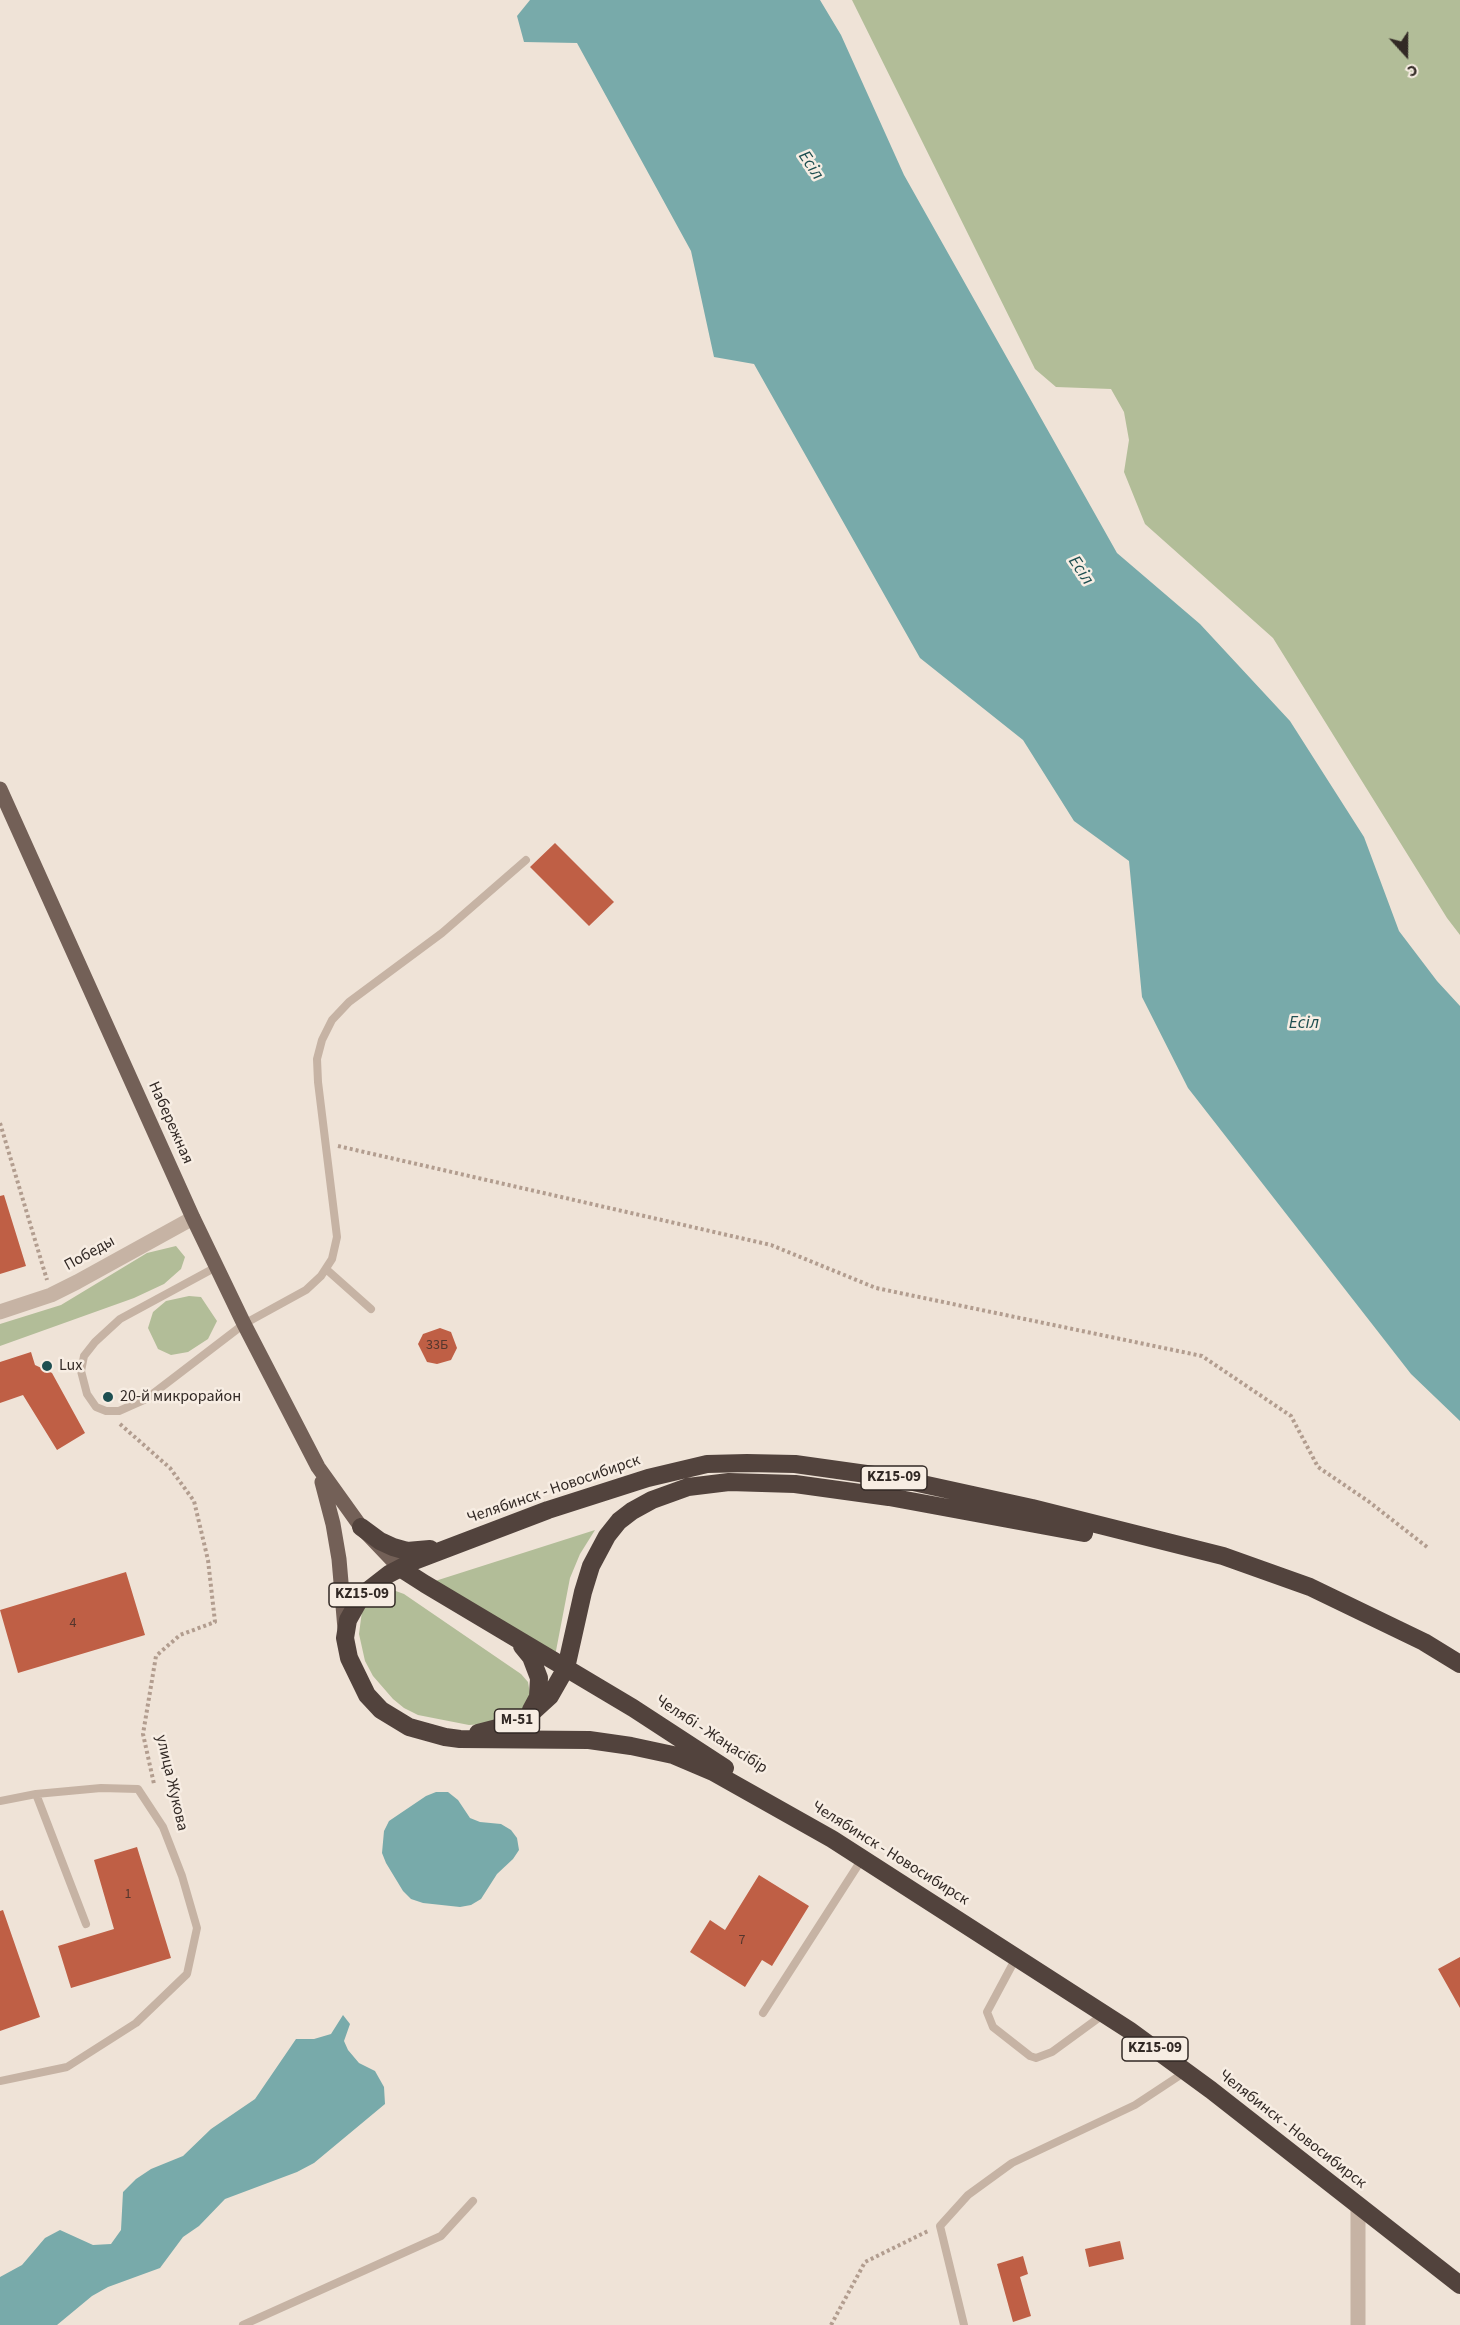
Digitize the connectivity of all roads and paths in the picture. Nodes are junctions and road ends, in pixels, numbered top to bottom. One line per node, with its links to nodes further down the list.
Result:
1 (0, 789): 5 (main road, Набережная)
2 (526, 860): 4 (lane)
3 (0, 1123): 8 (path)
4 (326, 1144): 7 (lane); 16 (path)
5 (193, 1218): 6 (main road, Набережная); 8 (street, Победы)
6 (218, 1266): 11 (main road, Набережная); 12 (lane)
7 (326, 1269): 9 (lane); 11 (lane)
8 (51, 1295): 10 (street, Победы)
9 (371, 1309)
10 (0, 1312)
11 (244, 1324): 12 (lane); 13 (main road, Набережная)
12 (106, 1411): 25 (path, улица Жукова)
13 (318, 1467): 14 (main road, Набережная); 20 (main road, Набережная)
14 (361, 1527): 15 (highway); 17 (main road, Набережная)
15 (464, 1540): 17 (highway, Челябинск - Новосибирск / KZ15-09); 18 (highway, Челябинск - Новосибирск / KZ15-09)
16 (1427, 1547)
17 (400, 1568): 19 (highway, KZ15-09); 20 (highway, Челябинск - Новосибирск / KZ15-09)
18 (1385, 1621): 21 (highway, Челябинск - Новосибирск / KZ15-09); 22 (highway, Челябинск - Новосибирск / KZ15-09)
19 (507, 1633): 22 (highway, KZ15-09); 23 (highway)
20 (345, 1638): 24 (highway, Челябинск - Новосибирск / KZ15-09)
21 (1460, 1664)
22 (566, 1668): 23 (highway, M-51); 28 (highway, Челябі - Жаңасібір / KZ15-09)
23 (527, 1717): 24 (highway, M-51)
24 (444, 1737): 28 (highway, Челябинск - Новосибирск / KZ15-09)
25 (156, 1792)
26 (36, 1794): 27 (lane); 30 (lane); 35 (lane, улица Жукова)
27 (0, 1801)
28 (832, 1839): 29 (highway, Челябинск - Новосибирск / KZ15-09)
29 (863, 1858): 31 (highway, Челябинск - Новосибирск / KZ15-09); 32 (lane)
30 (86, 1924)
31 (1017, 1956): 33 (highway, Челябинск - Новосибирск / KZ15-09); 33 (lane)
32 (763, 2013)
33 (1104, 2014): 34 (highway, Челябинск - Новосибирск / KZ15-09)
34 (1185, 2072): 37 (highway, Челябинск - Новосибирск / KZ15-09); 38 (lane)
35 (0, 2081)
36 (473, 2200): 40 (lane)
37 (1358, 2205): 39 (highway, Челябинск - Новосибирск / KZ15-09); 43 (street)
38 (940, 2226): 41 (path); 42 (lane)
39 (1460, 2285)
40 (243, 2325)
41 (831, 2325)
42 (964, 2325)
43 (1358, 2325)

